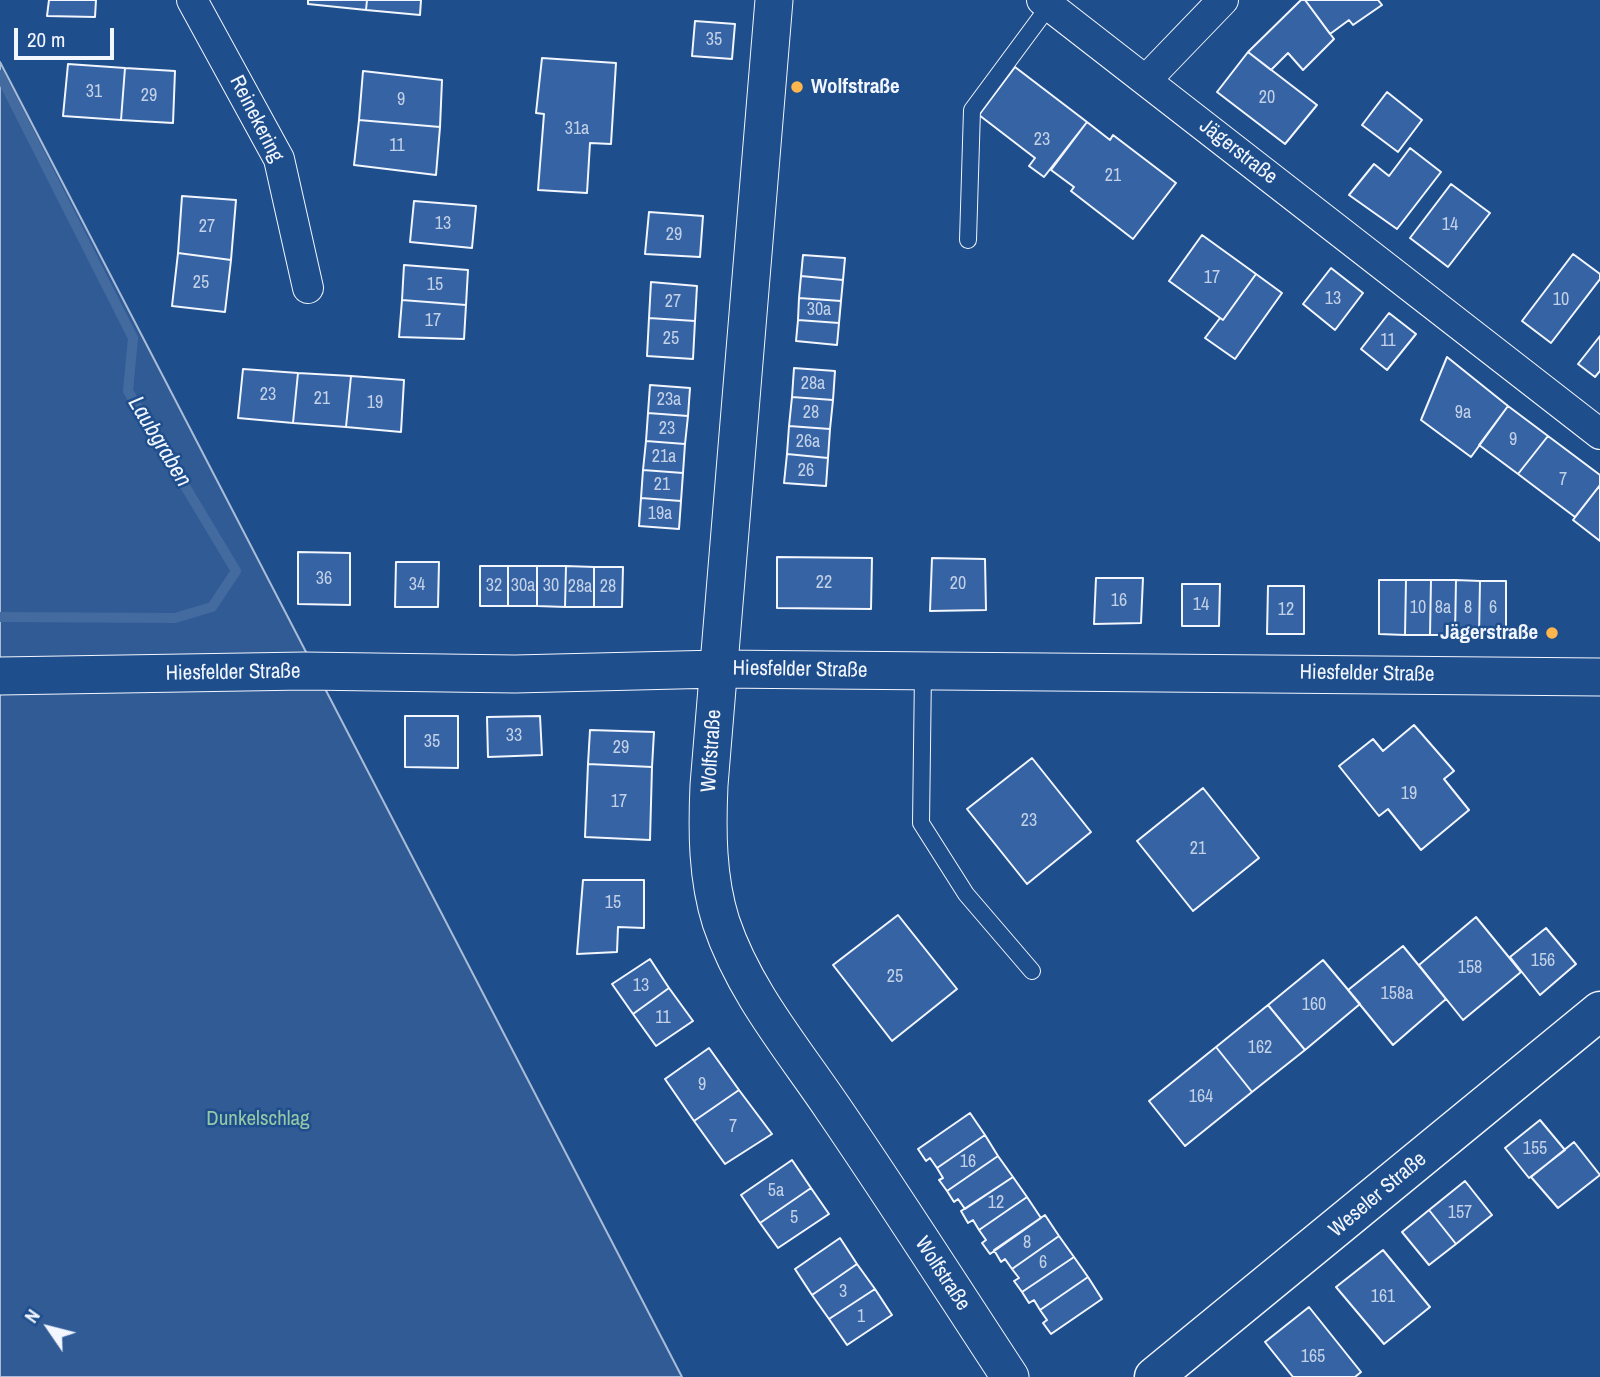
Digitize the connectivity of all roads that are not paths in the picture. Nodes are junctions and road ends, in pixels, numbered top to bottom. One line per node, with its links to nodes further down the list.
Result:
1 (192, 0): 7 (street, Reinekering)
2 (774, 0): 9 (street, Wolfstraße)
3 (1223, 0): 5 (street)
4 (1052, 4): 5 (street, Jägerstraße); 6 (lane)
5 (1146, 80): 8 (street, Jägerstraße)
6 (968, 240)
7 (308, 288)
8 (1600, 434)
9 (718, 668): 10 (street, Hiesfelder Straße); 11 (street, Hiesfelder Straße); 15 (street, Wolfstraße)
10 (923, 672): 12 (street, Hiesfelder Straße); 13 (lane)
11 (0, 676)
12 (1600, 677)
13 (1032, 971)
14 (1600, 1011): 16 (main road, Weseler Straße)
15 (1010, 1377)
16 (1154, 1377)

